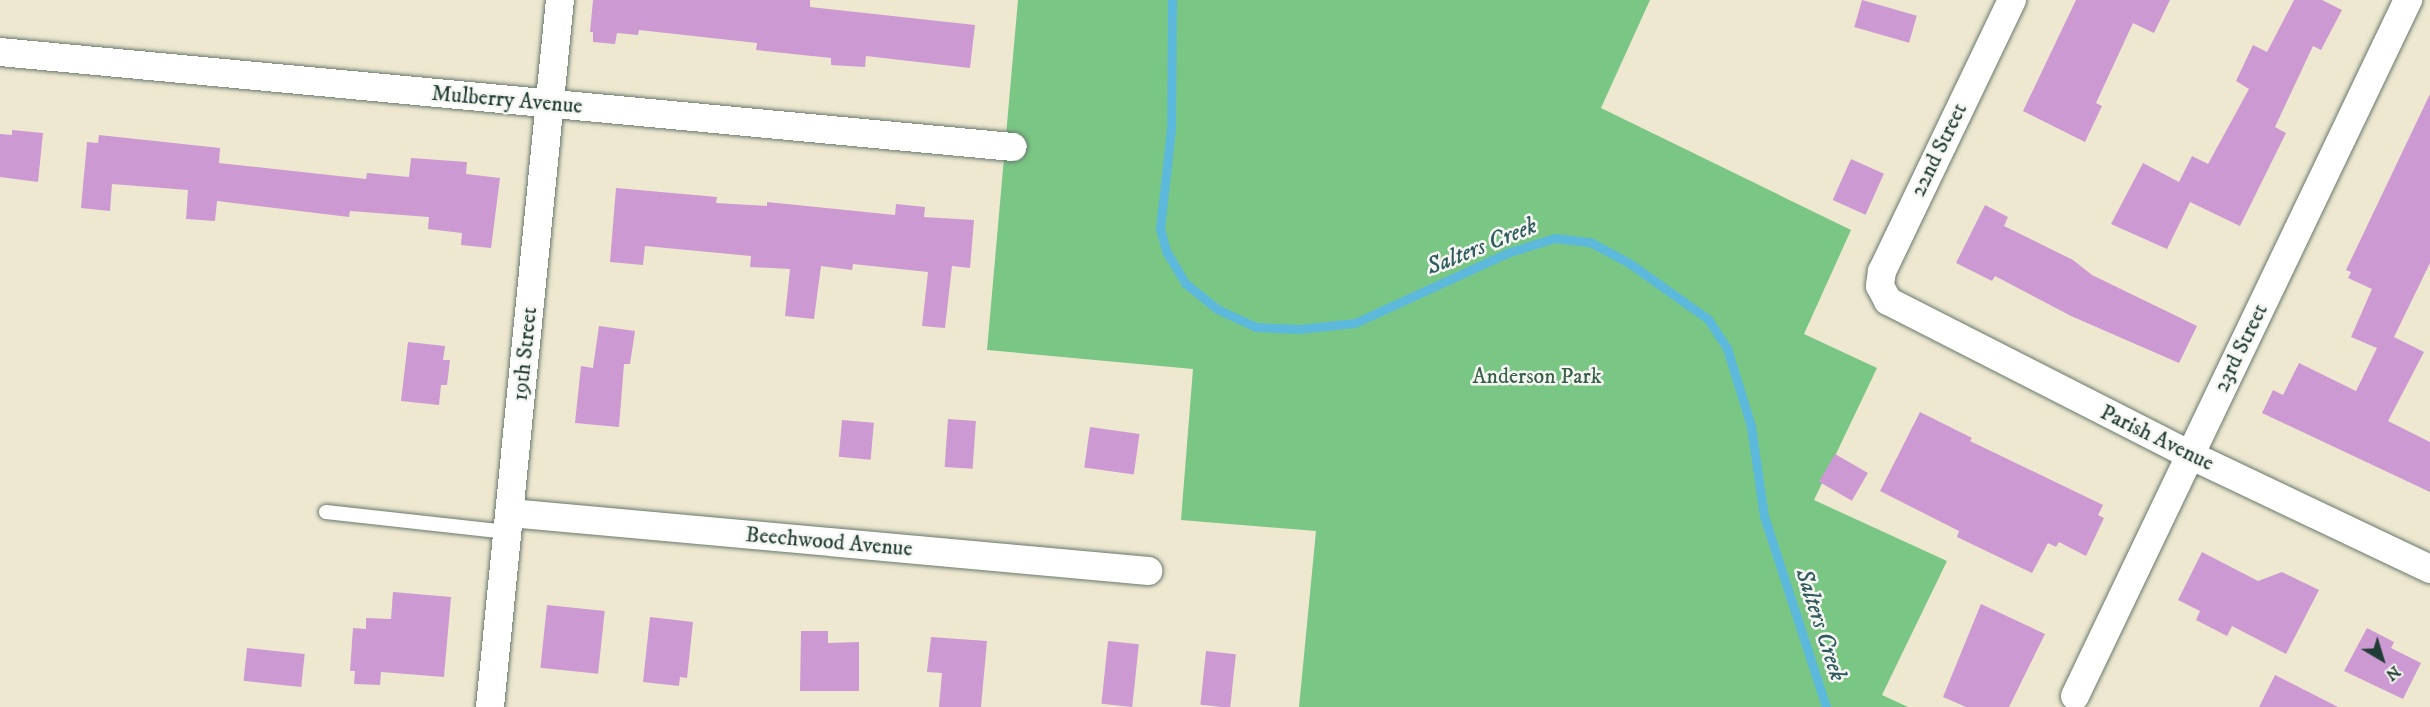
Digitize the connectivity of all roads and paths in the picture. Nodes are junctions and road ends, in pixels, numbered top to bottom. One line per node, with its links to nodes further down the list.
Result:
1 (560, 0): 5 (street, 19th Street)
2 (2012, 0): 7 (street, 22nd Street)
3 (2408, 0): 8 (street, 23rd Street)
4 (0, 52): 5 (street, Mulberry Avenue)
5 (550, 104): 6 (street, Mulberry Avenue); 10 (street, 19th Street)
6 (1013, 147)
7 (1888, 301): 8 (street, Parish Avenue)
8 (2190, 455): 11 (street, Parish Avenue); 13 (street, 23rd Street)
9 (326, 512): 10 (lane, Beechwood Avenue)
10 (508, 523): 12 (street, Beechwood Avenue); 14 (street, 19th Street)
11 (2430, 569)
12 (1148, 571)
13 (2075, 696)
14 (490, 707)

